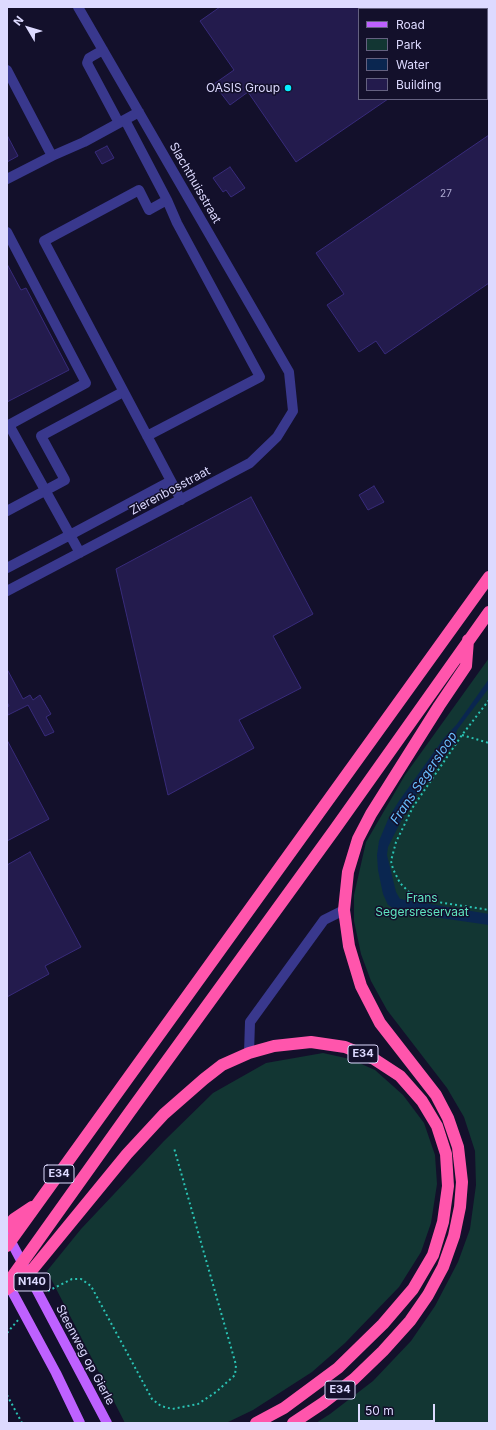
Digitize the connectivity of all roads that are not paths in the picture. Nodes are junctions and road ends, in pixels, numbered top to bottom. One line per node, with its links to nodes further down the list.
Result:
1 (78, 7): 2 (street, Slachthuisstraat)
2 (103, 50): 4 (street, Slachthuisstraat); 5 (street)
3 (7, 70): 6 (street)
4 (139, 112): 5 (street); 10 (street, Slachthuisstraat)
5 (122, 122): 6 (street); 8 (street)
6 (52, 156): 7 (street)
7 (7, 179)
8 (167, 200): 11 (street); 13 (street)
9 (7, 232): 12 (street)
10 (289, 372): 16 (street, Zierenbosstraat)
11 (124, 392): 13 (street); 15 (street)
12 (8, 425): 15 (street)
13 (147, 436): 14 (street)
14 (171, 481): 16 (street); 18 (street)
15 (45, 491): 17 (street); 18 (street)
16 (181, 500): 19 (street, Zierenbosstraat)
17 (7, 511)
18 (70, 534): 19 (street); 20 (street)
19 (80, 553): 22 (street, Zierenbosstraat)
20 (7, 568)
21 (489, 577): 27 (highway, E34)
22 (7, 591)
23 (489, 612): 24 (highway, E34)
24 (468, 640): 25 (highway, E34); 31 (highway, E34)
25 (344, 910): 26 (street); 36 (highway, E34)
26 (249, 1053): 32 (highway, E34); 35 (highway, E34)
27 (37, 1205): 28 (highway, E34); 30 (highway, E34)
28 (7, 1227)
29 (7, 1234): 34 (main road, Steenweg op Gierle / N140)
30 (7, 1246)
31 (7, 1283): 33 (main road, N140)
32 (7, 1288)
33 (80, 1423)
34 (107, 1423)
35 (256, 1423)
36 (293, 1423)

